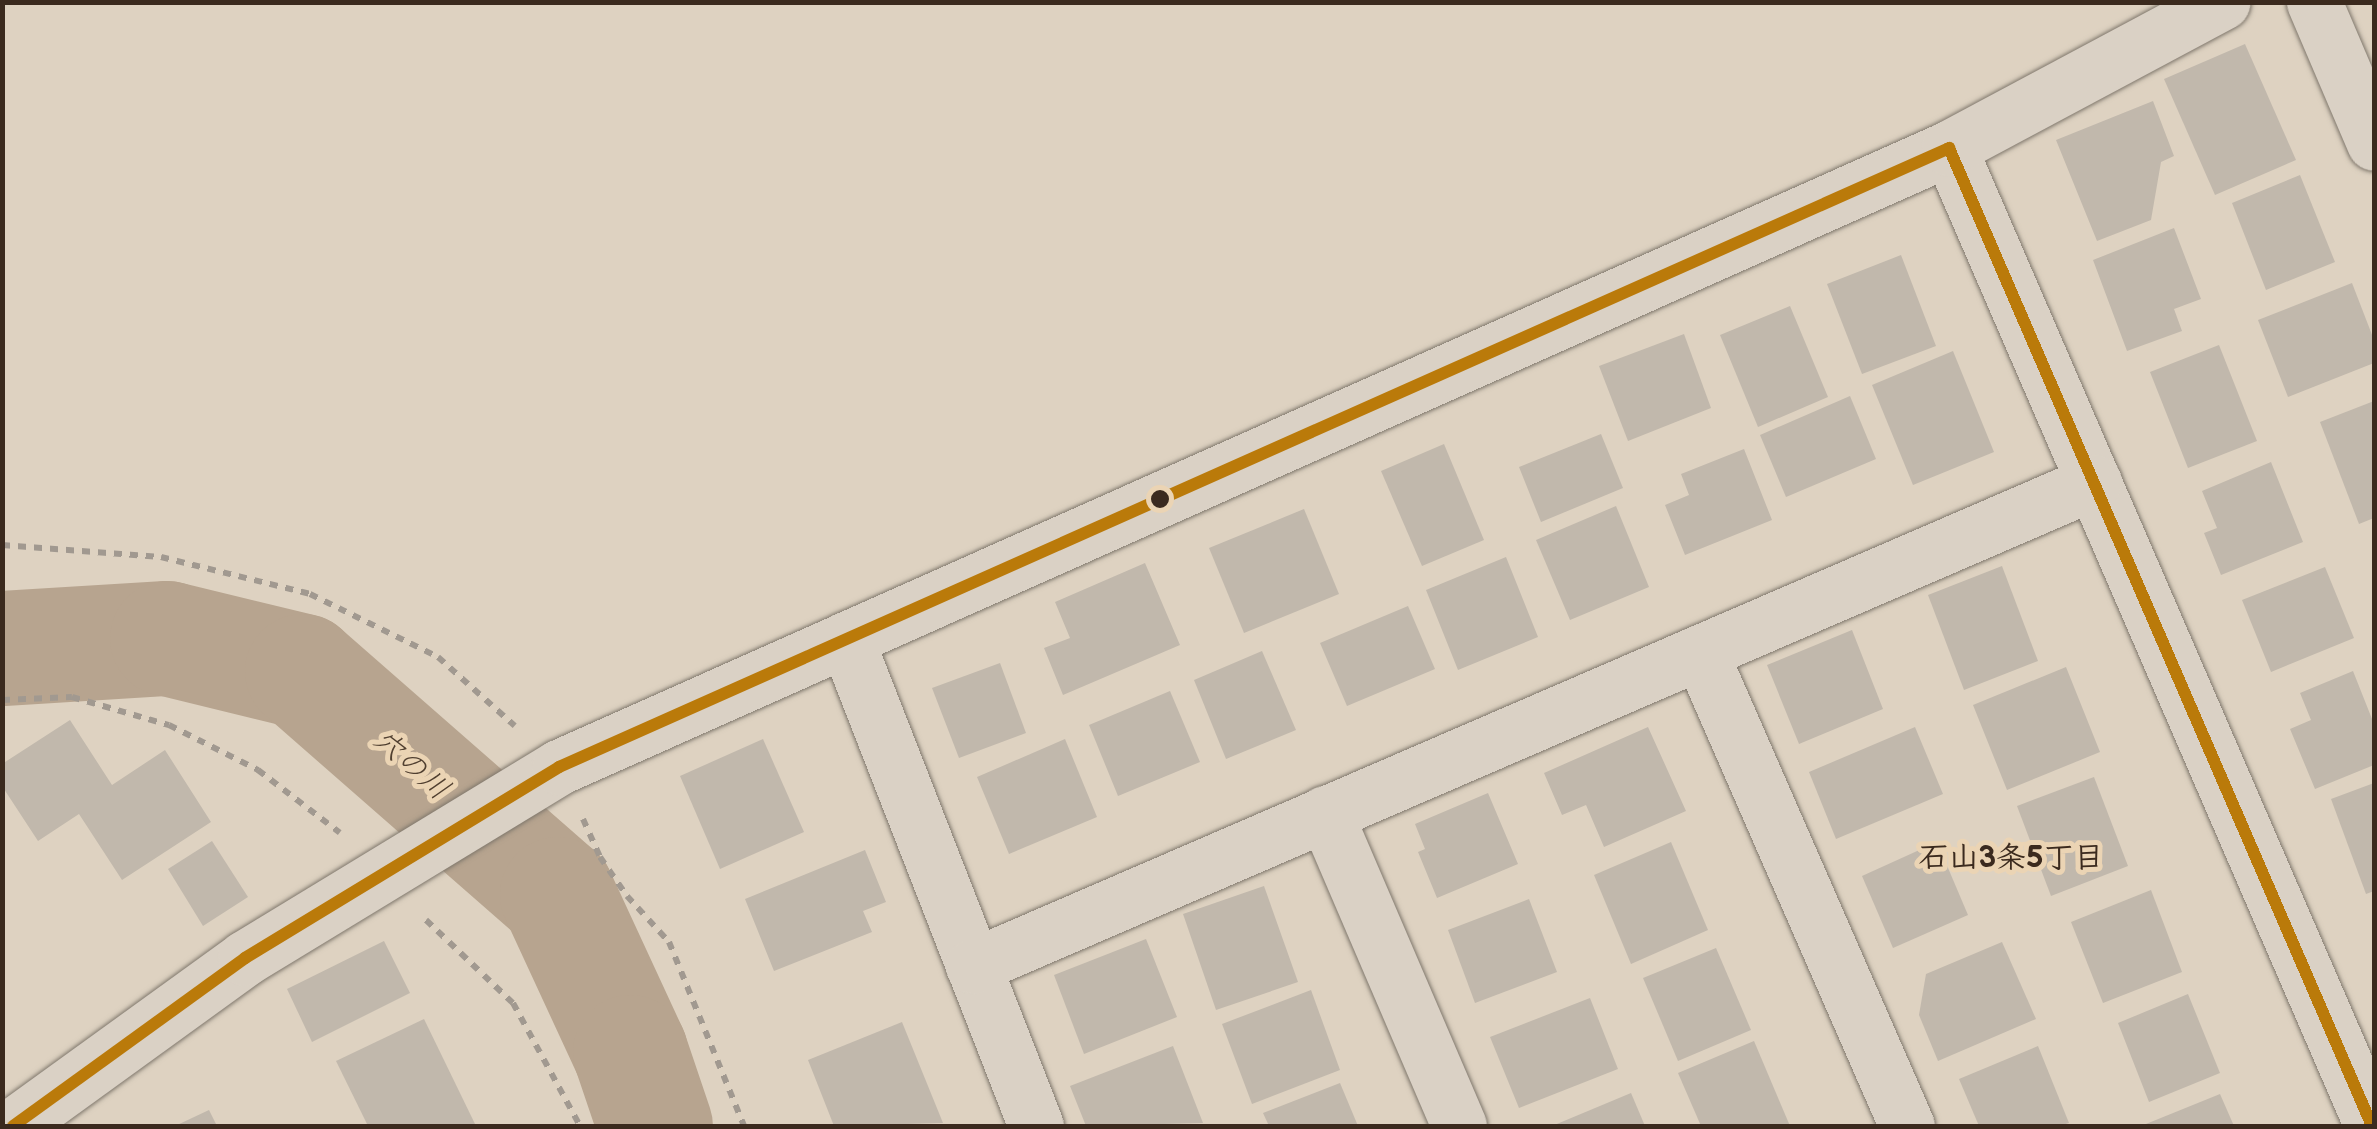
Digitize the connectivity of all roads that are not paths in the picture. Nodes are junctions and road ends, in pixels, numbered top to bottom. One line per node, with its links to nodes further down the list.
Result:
1 (2223, 2): 4 (street)
2 (2314, 2): 3 (street)
3 (2374, 143)
4 (1949, 148): 5 (street); 6 (street)
5 (2094, 482): 7 (street); 10 (street)
6 (846, 639): 9 (street); 11 (street)
7 (1700, 652): 8 (street); 14 (street)
8 (1325, 813): 9 (street); 13 (street)
9 (974, 966): 12 (street)
10 (2372, 1122)
11 (13, 1126)
12 (1036, 1126)
13 (1459, 1126)
14 (1907, 1126)

